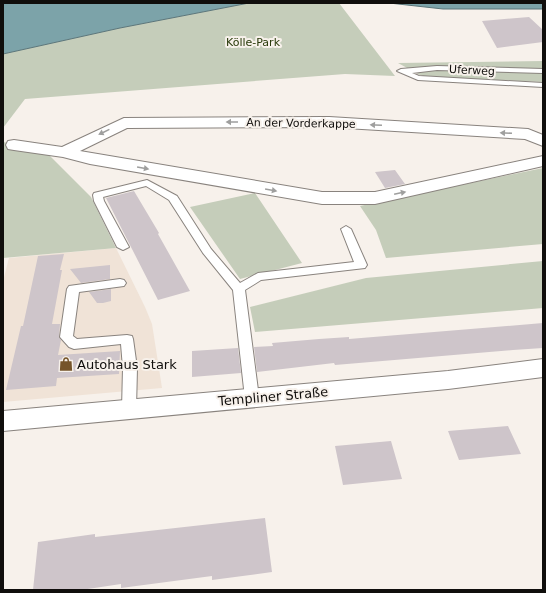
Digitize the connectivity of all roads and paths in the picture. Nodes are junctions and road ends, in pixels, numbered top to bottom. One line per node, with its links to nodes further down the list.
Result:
1 (543, 71): 2 (lane, Uferweg)
2 (543, 85)
3 (543, 141): 5 (street, An der Vorderkappe, one-way to 5)
4 (14, 145): 5 (street)
5 (64, 152): 6 (street, one-way to 6)
6 (543, 161)
7 (346, 229): 10 (lane)
8 (123, 246): 10 (lane)
9 (120, 283): 13 (lane)
10 (240, 289): 12 (lane)
11 (543, 368): 12 (street, Templiner Straße)
12 (252, 398): 13 (street, Templiner Straße)
13 (129, 409): 14 (street, Templiner Straße)
14 (3, 421)

